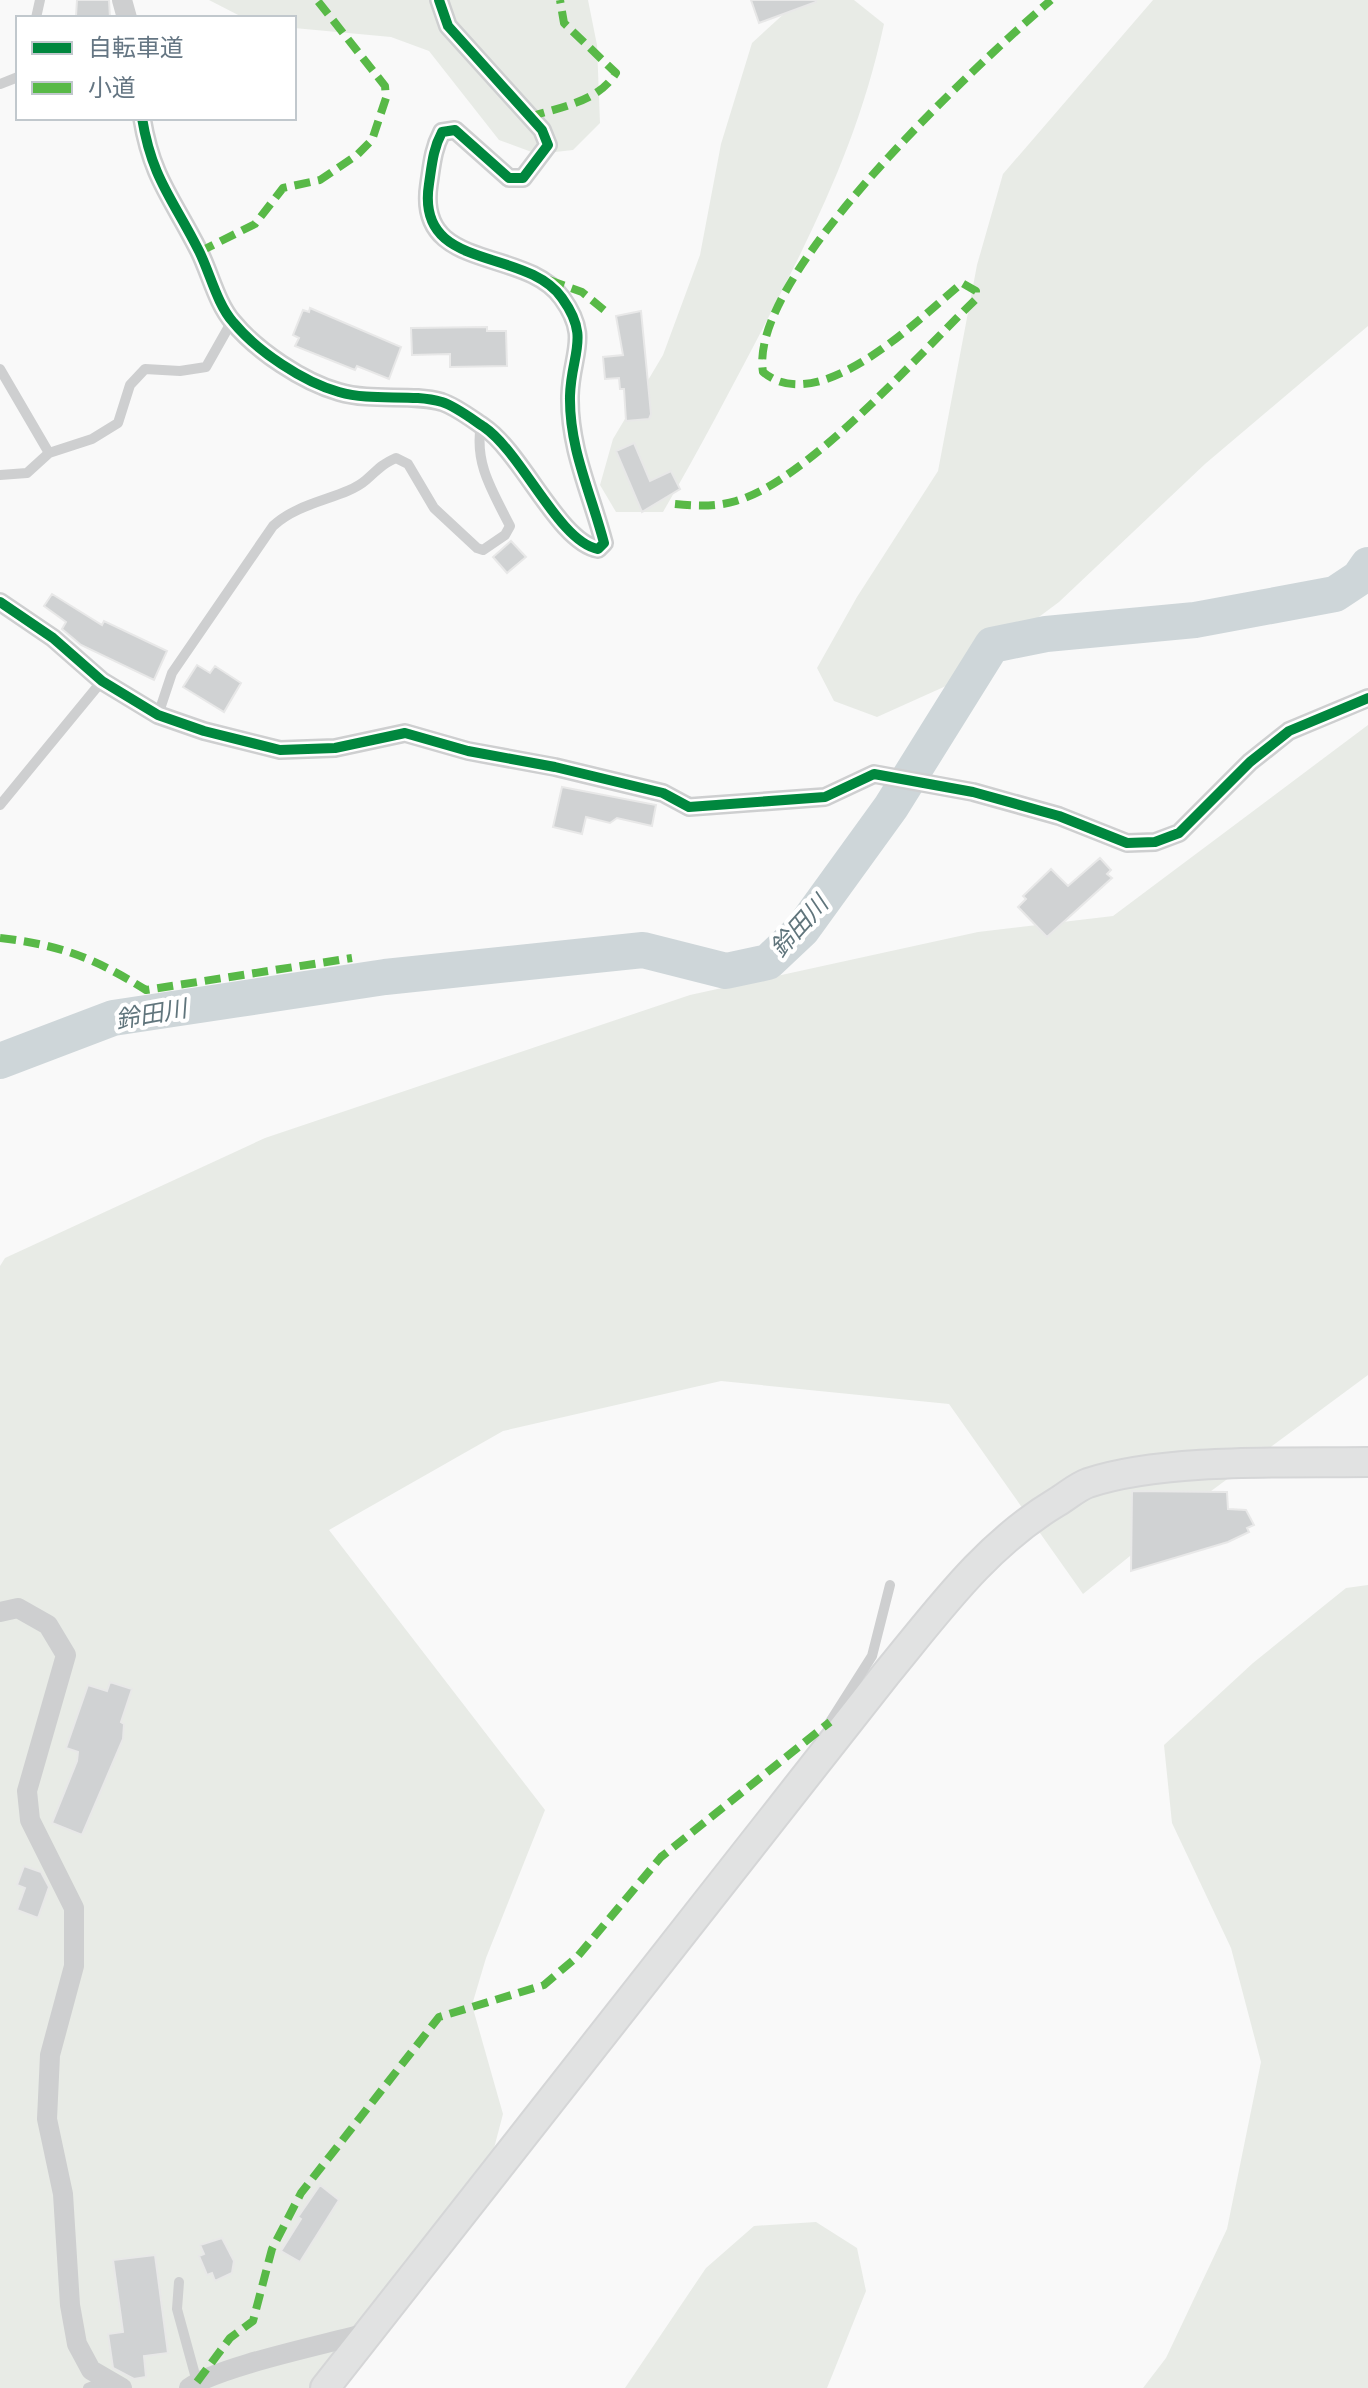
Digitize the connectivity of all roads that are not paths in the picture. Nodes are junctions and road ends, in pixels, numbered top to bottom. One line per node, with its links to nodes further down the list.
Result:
1 (439, 0): 5 (street)
2 (142, 120): 3 (street)
3 (232, 321): 5 (street); 6 (lane)
4 (0, 369): 6 (lane)
5 (481, 425): 11 (lane)
6 (49, 453): 7 (lane)
7 (0, 475)
8 (0, 602): 9 (street)
9 (102, 681): 11 (street); 12 (lane)
10 (1368, 698): 11 (street)
11 (158, 715)
12 (0, 805)
13 (1368, 1462): 16 (street)
14 (890, 1585): 16 (lane)
15 (0, 1612): 19 (street)
16 (842, 1730): 18 (street)
17 (179, 2282): 20 (lane)
18 (366, 2333): 20 (street); 22 (street)
19 (115, 2384): 21 (lane)
20 (193, 2385)
21 (88, 2388)
22 (325, 2388)

